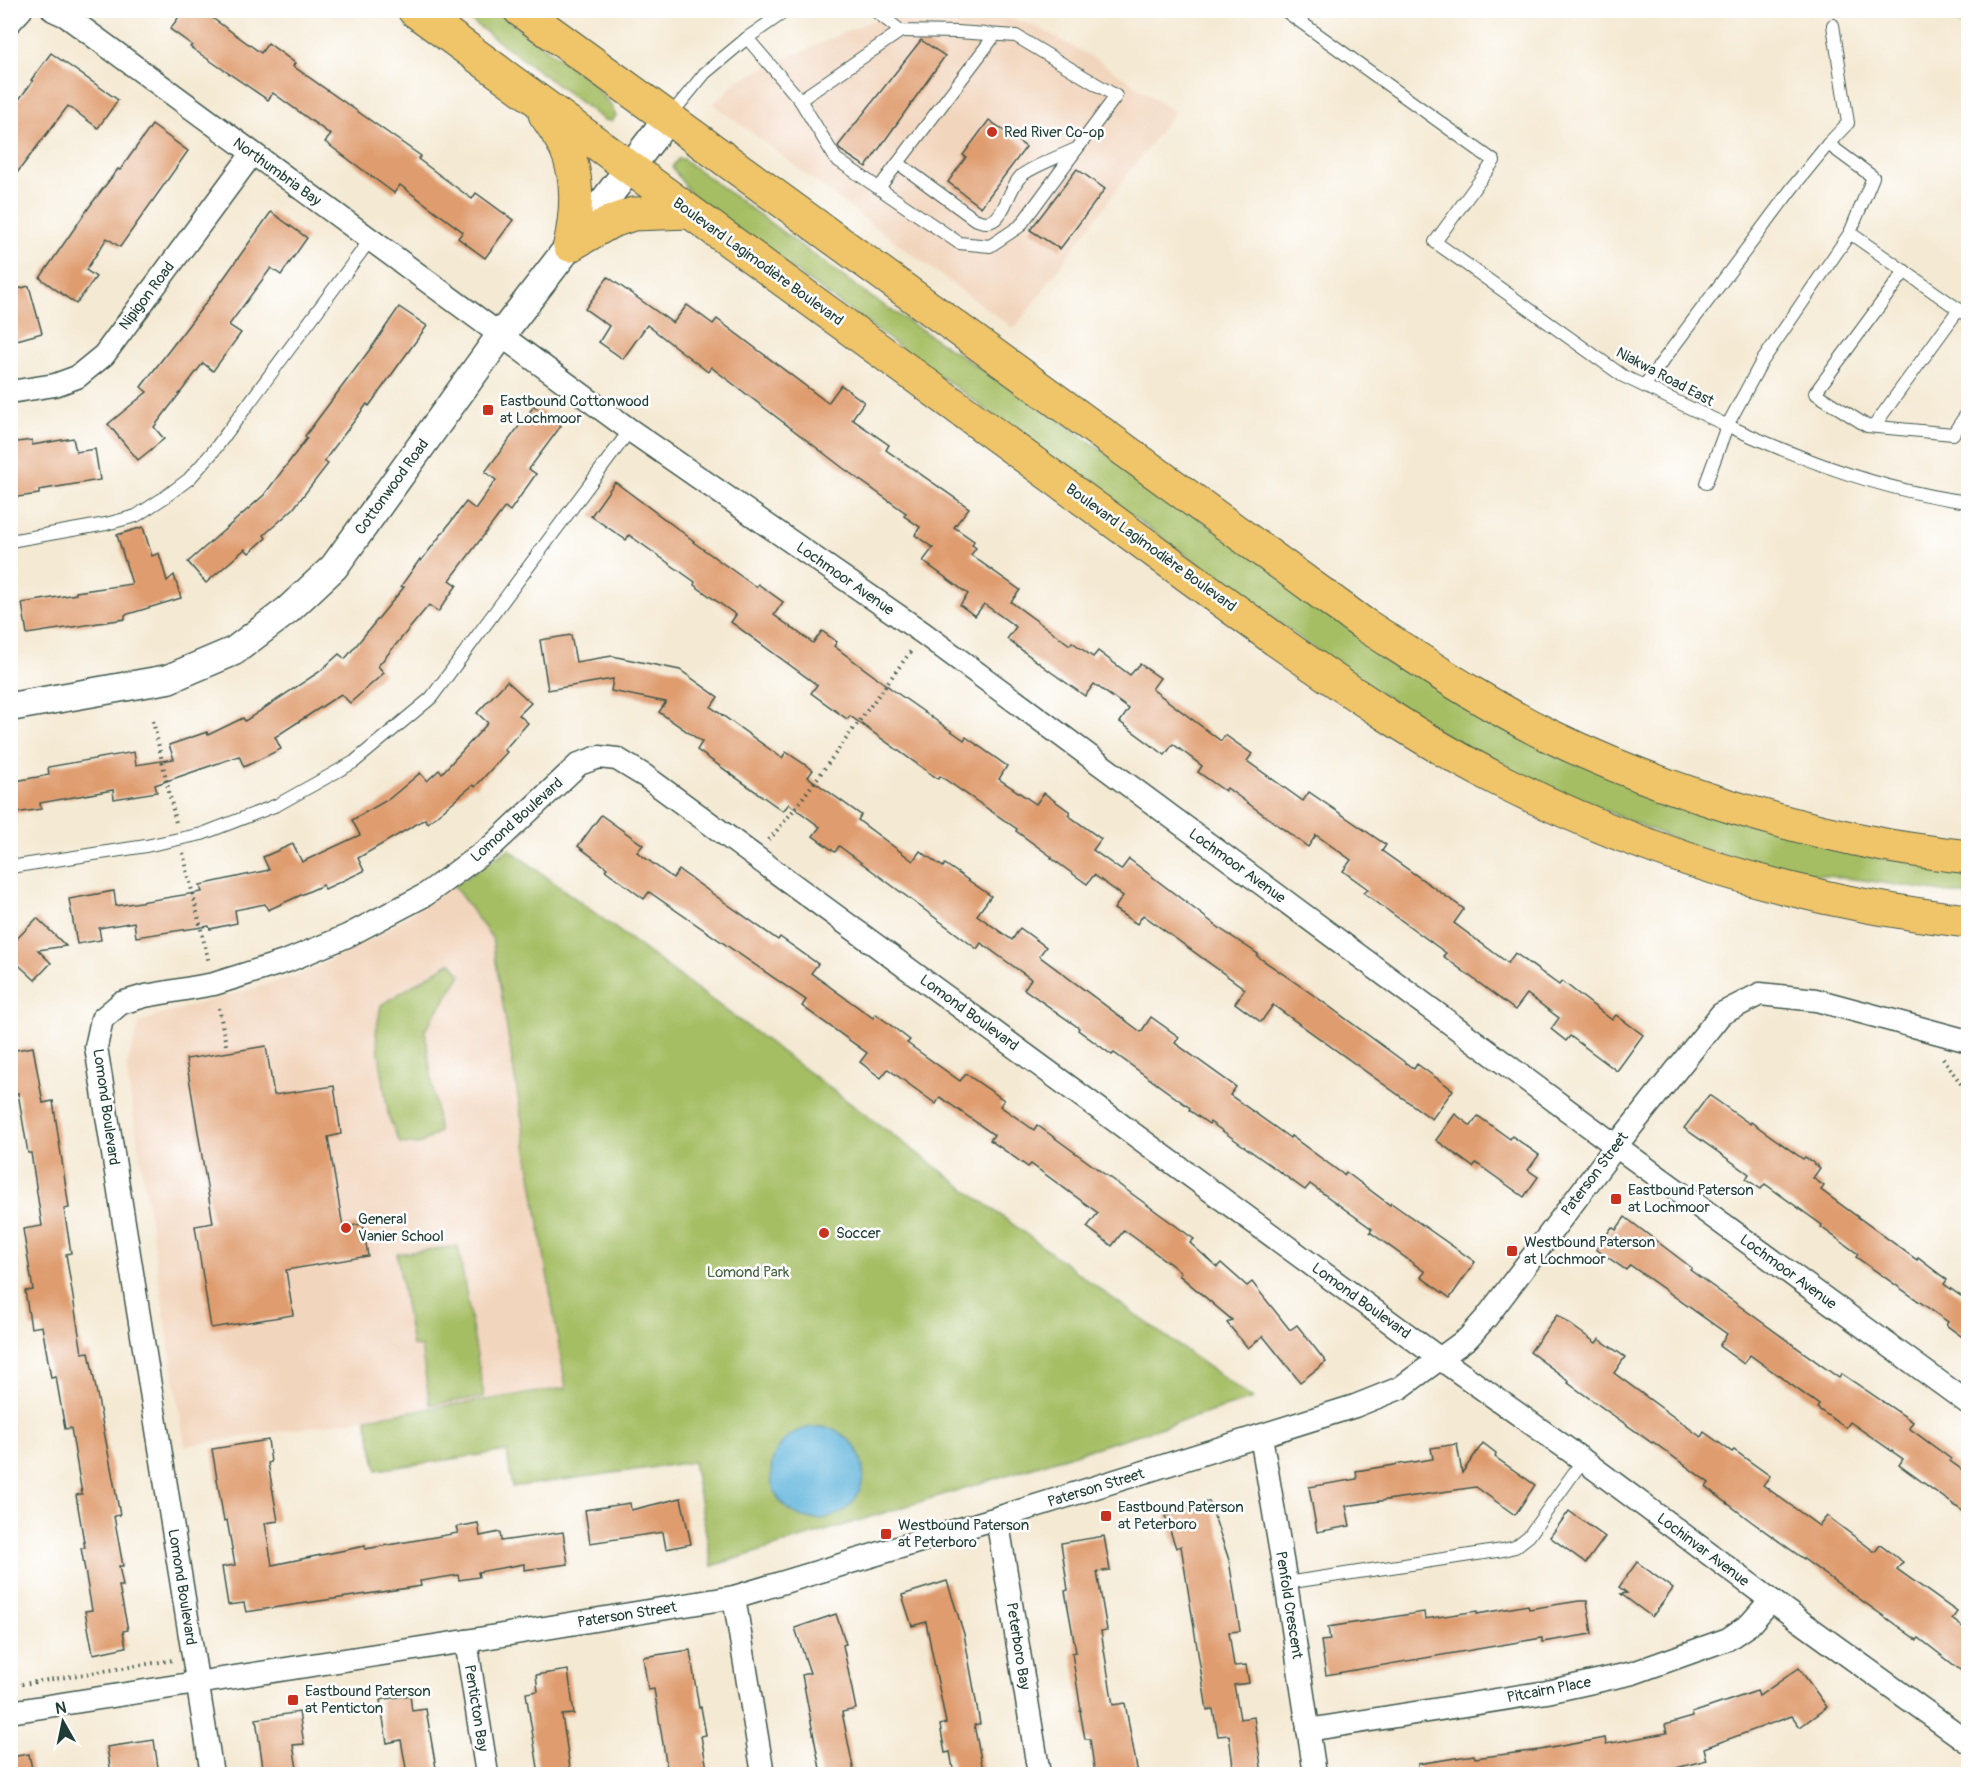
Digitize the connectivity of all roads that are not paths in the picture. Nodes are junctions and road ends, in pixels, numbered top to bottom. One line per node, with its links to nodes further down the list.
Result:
1 (21, 10): 8 (street)
2 (53, 10): 18 (street, Northumbria Bay)
3 (414, 10): 14 (main road, Boulevard Lagimodière Boulevard)
4 (520, 10): 15 (main road)
5 (787, 10): 12 (lane)
6 (874, 10): 10 (lane)
7 (1284, 10): 29 (lane, Niakwa Road East)
8 (10, 22)
9 (1833, 25): 16 (lane)
10 (901, 32): 11 (lane); 13 (lane)
11 (995, 35): 17 (lane); 19 (lane)
12 (747, 39): 13 (lane); 15 (lane)
13 (800, 100): 21 (lane)
14 (538, 103): 20 (main road, Boulevard Lagimodière Boulevard); 25 (main road)
15 (668, 118): 20 (street, Cottonwood Road); 39 (main road)
16 (1828, 144): 23 (lane); 29 (lane)
17 (1077, 149): 19 (lane); 21 (lane)
18 (252, 154): 24 (street, Northumbria Bay); 30 (street, Nipigon Road)
19 (898, 163): 21 (lane)
20 (629, 167): 22 (main road, Boulevard Lagimodière Boulevard); 25 (street, Cottonwood Road)
21 (879, 188)
22 (689, 212): 25 (main road); 41 (main road, Boulevard Lagimodière Boulevard)
23 (1850, 233): 26 (lane); 32 (lane)
24 (370, 240): 28 (street, Northumbria Bay); 37 (lane)
25 (570, 245): 28 (street, Cottonwood Road)
26 (1905, 271): 27 (lane); 33 (lane)
27 (1964, 312): 33 (lane)
28 (501, 335): 34 (street, Lochmoor Avenue); 38 (street, Cottonwood Road)
29 (1644, 386): 32 (lane, Niakwa Road East)
30 (10, 392)
31 (1968, 412): 33 (lane)
32 (1727, 426): 35 (lane); 36 (lane, Niakwa Road East)
33 (1874, 426)
34 (630, 430): 40 (lane); 43 (street, Lochmoor Avenue)
35 (1706, 483)
36 (1968, 502)
37 (10, 541)
38 (10, 707)
39 (1968, 857)
40 (10, 867)
41 (1968, 921)
42 (1968, 1041): 43 (street, Paterson Street)
43 (1616, 1146): 44 (street, Paterson Street); 45 (street, Lochmoor Avenue)
44 (1439, 1358): 46 (street, Paterson Street); 47 (street, Lochinvar Avenue); 53 (street, Lomond Boulevard)
45 (1968, 1403)
46 (1261, 1436): 48 (street, Paterson Street); 49 (street, Penfold Crescent)
47 (1583, 1460): 49 (lane); 51 (street, Lochinvar Avenue)
48 (997, 1518): 50 (street, Paterson Street); 60 (street, Peterboro Bay)
49 (1286, 1583): 55 (street, Penfold Crescent)
50 (734, 1597): 52 (street, Paterson Street); 59 (street)
51 (1771, 1600): 55 (street, Pitcairn Place); 56 (street, Lochinvar Avenue)
52 (466, 1641): 53 (street, Paterson Street); 58 (street, Penticton Bay)
53 (197, 1682): 54 (street, Paterson Street); 57 (street)
54 (10, 1712)
55 (1308, 1730): 61 (street, Penfold Crescent)
56 (1968, 1742)
57 (212, 1774)
58 (487, 1774)
59 (763, 1774)
60 (1039, 1774)
61 (1315, 1774)

